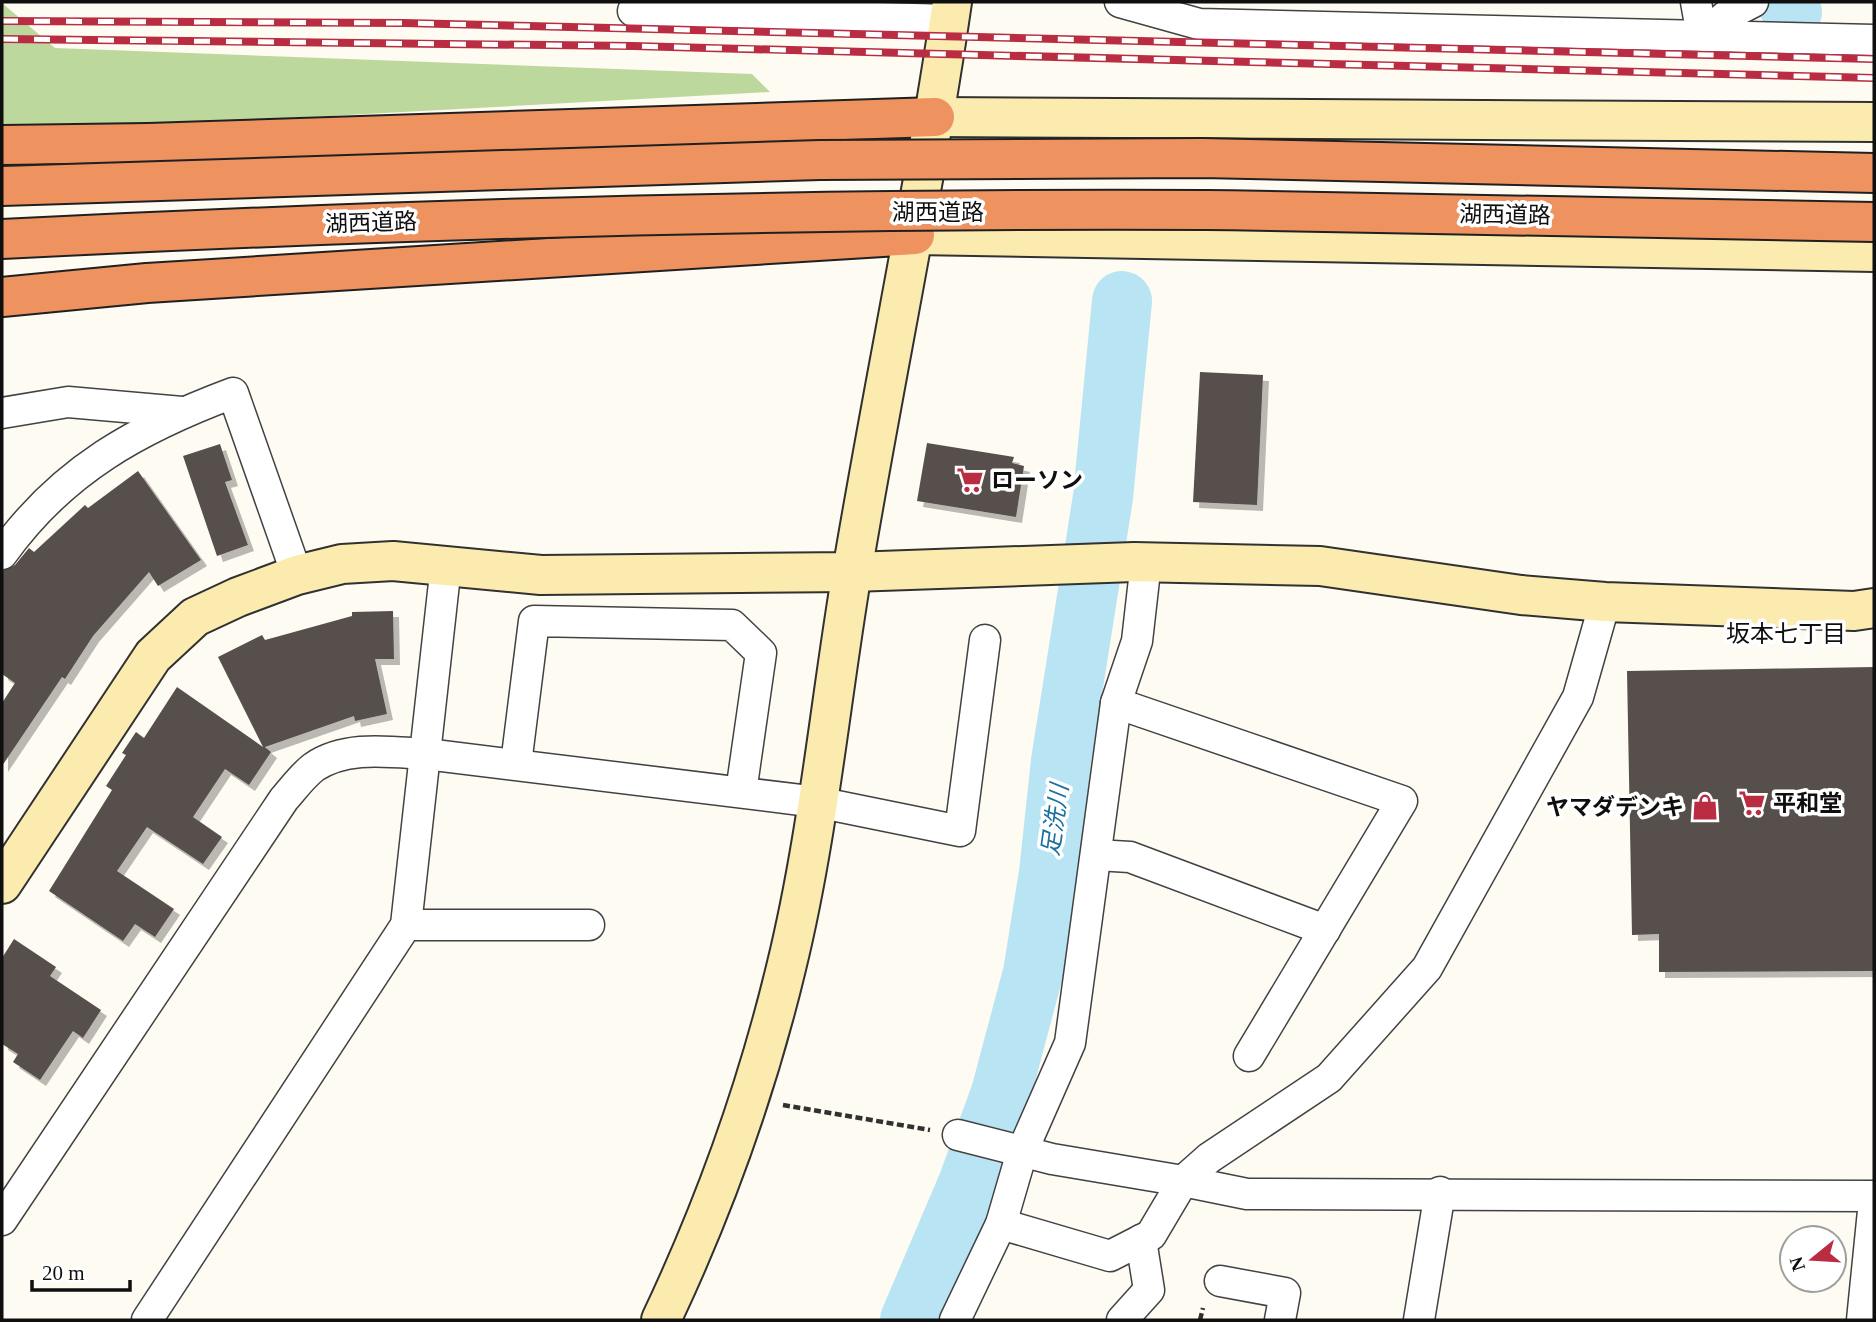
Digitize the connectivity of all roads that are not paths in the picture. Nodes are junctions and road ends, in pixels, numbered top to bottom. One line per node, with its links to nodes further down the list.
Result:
1 (1120, 2): 6 (street)
2 (1696, 2): 6 (street)
3 (1753, 2): 6 (street)
4 (633, 11): 5 (street)
5 (951, 11): 8 (street)
6 (1702, 36): 7 (street)
7 (1874, 40)
8 (935, 117): 9 (street); 10 (highway); 14 (street)
9 (1874, 122)
10 (2, 145)
11 (1874, 173): 12 (highway, bridge)
12 (2, 186)
13 (1874, 222): 15 (highway, 湖西道路, bridge)
14 (915, 235): 16 (street); 17 (highway); 23 (street)
15 (2, 239)
16 (1874, 252)
17 (2, 297)
18 (182, 412): 19 (street); 20 (street); 24 (street)
19 (2, 413)
20 (2, 554)
21 (1140, 562): 23 (street); 25 (street); 28 (street)
22 (446, 565): 23 (street); 24 (street); 29 (street)
23 (852, 572): 32 (street)
24 (297, 575): 34 (street)
25 (1605, 602): 26 (street); 41 (street)
26 (1874, 608)
27 (985, 640): 32 (street)
28 (1116, 703): 33 (street); 37 (street)
29 (426, 754): 30 (street); 35 (street); 44 (street)
30 (516, 764): 31 (street); 31 (street)
31 (741, 792): 32 (street)
32 (817, 802): 49 (street)
33 (1096, 855): 37 (street); 40 (street)
34 (2, 884)
35 (406, 925): 36 (street); 48 (street)
36 (589, 925)
37 (1325, 930): 38 (street)
38 (1249, 1056)
39 (958, 1135): 40 (street)
40 (1015, 1150): 41 (street); 45 (street)
41 (1183, 1181): 42 (street); 46 (street)
42 (1440, 1192): 43 (street); 53 (street)
43 (1874, 1198): 54 (street)
44 (2, 1220)
45 (1002, 1224): 46 (street); 50 (street)
46 (1141, 1240): 51 (street)
47 (1220, 1281): 52 (street)
48 (146, 1320)
49 (661, 1320)
50 (955, 1320)
51 (1122, 1320)
52 (1280, 1320)
53 (1419, 1320)
54 (1862, 1320)

